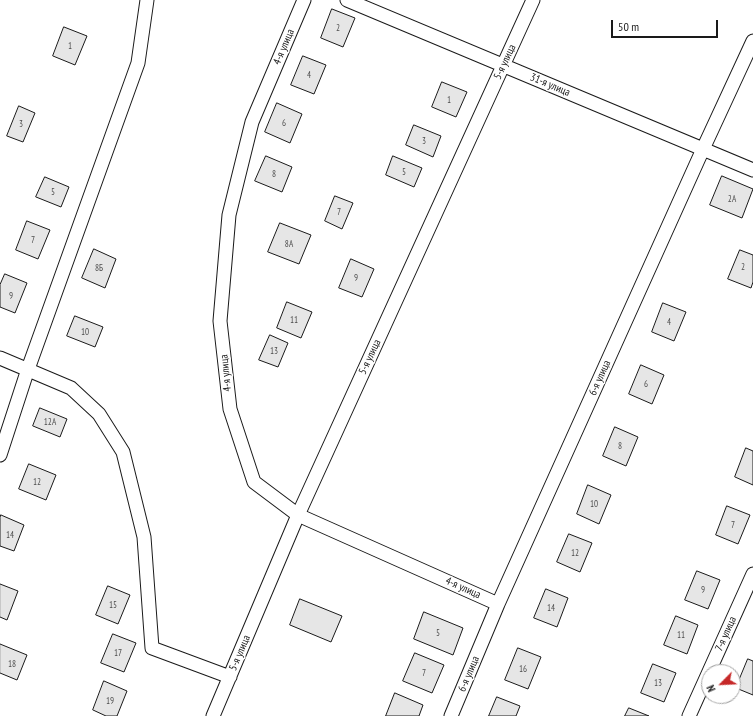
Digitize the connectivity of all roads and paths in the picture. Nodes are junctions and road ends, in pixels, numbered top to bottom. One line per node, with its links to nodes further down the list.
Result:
1 (147, 0): 10 (street)
2 (304, 0): 12 (street, 4-я улица)
3 (348, 0): 6 (street, 31-я улица)
4 (533, 0): 6 (street, 5-я улица)
5 (753, 41): 7 (street, 6-я улица)
6 (503, 65): 7 (street, 31-я улица); 12 (street, 5-я улица)
7 (703, 149): 8 (street, 31-я улица); 14 (street, 6-я улица)
8 (753, 170)
9 (0, 358): 10 (street)
10 (28, 369): 11 (street); 15 (street)
11 (0, 455)
12 (298, 515): 14 (street, 4-я улица); 15 (street, 5-я улица)
13 (753, 574): 18 (street, 7-я улица)
14 (498, 604): 17 (street, 6-я улица)
15 (230, 676): 16 (street, 5-я улица)
16 (212, 716)
17 (451, 716)
18 (689, 716)

